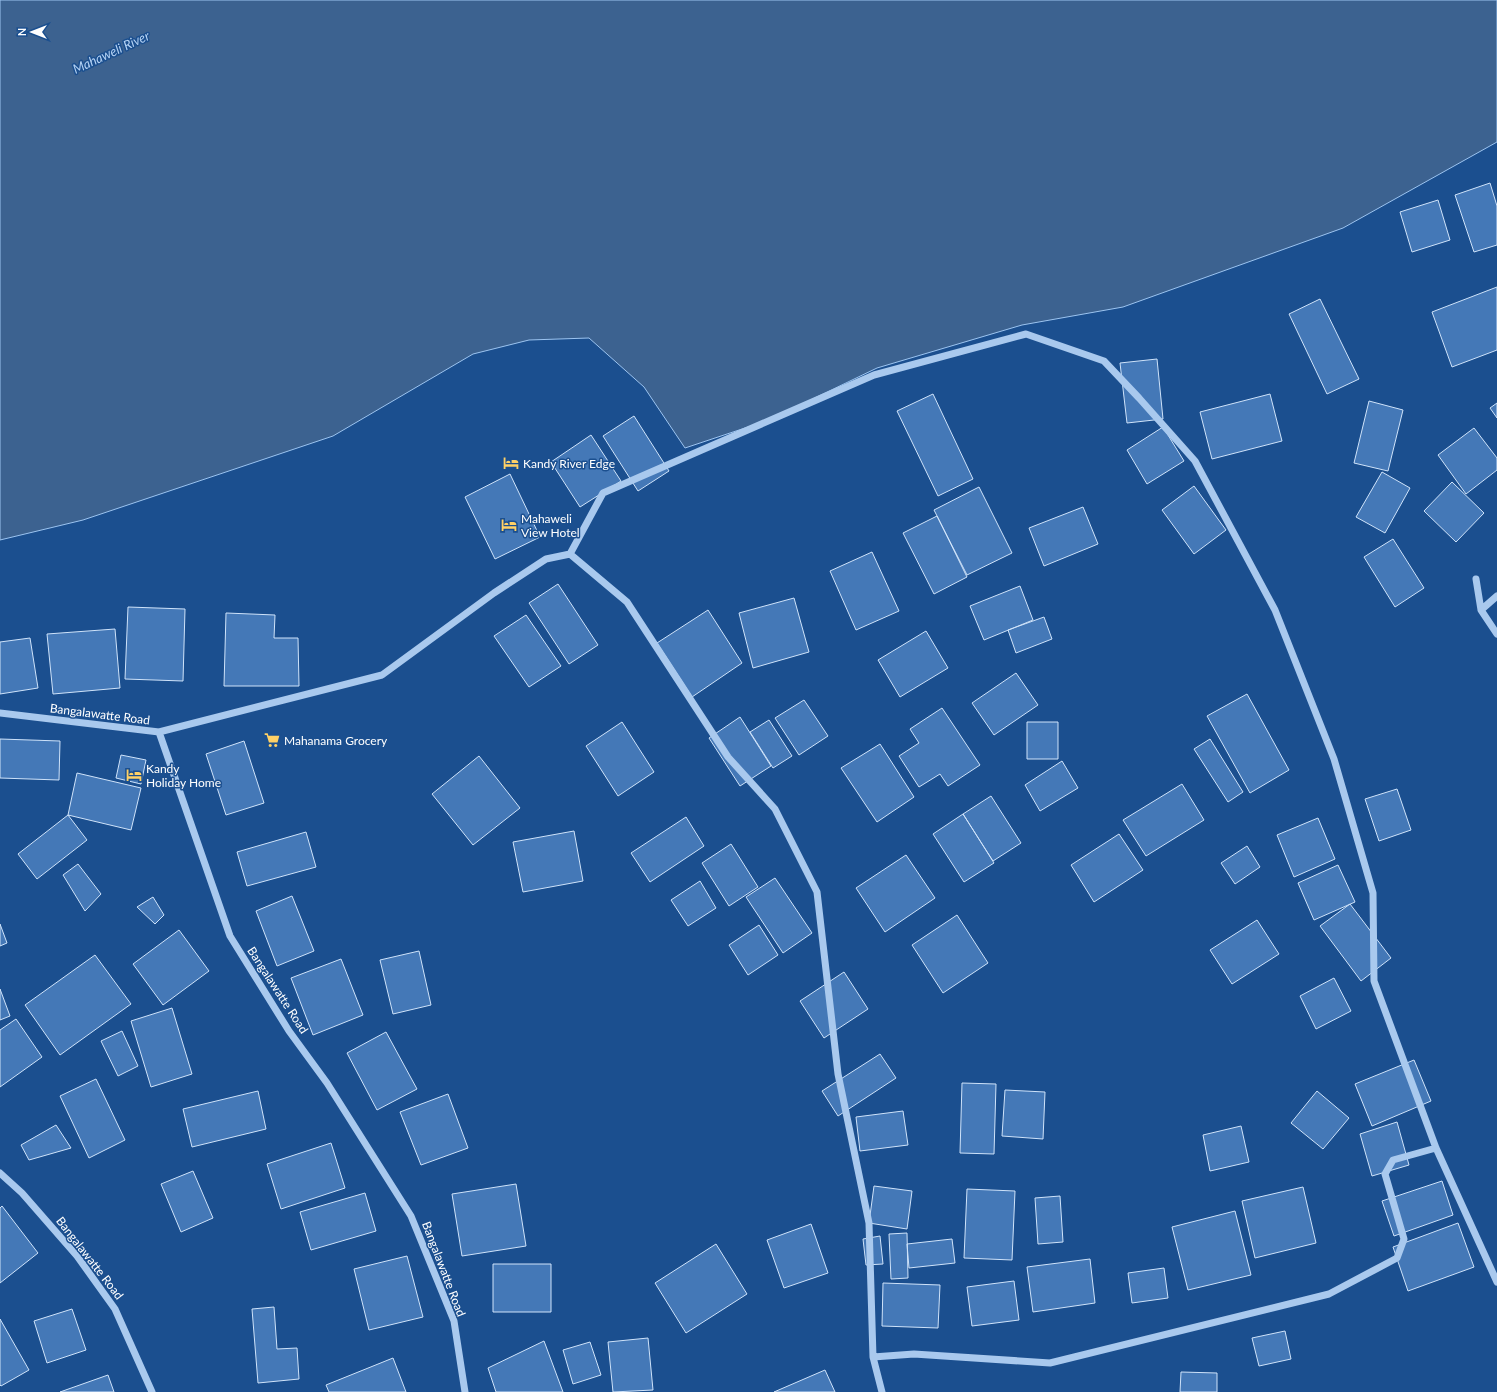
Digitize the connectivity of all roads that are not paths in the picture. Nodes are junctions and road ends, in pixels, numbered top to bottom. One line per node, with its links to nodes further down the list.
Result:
1 (570, 554): 7 (street); 8 (street); 11 (street)
2 (1476, 579): 4 (street)
3 (1497, 596): 4 (street)
4 (1481, 610): 5 (street)
5 (1497, 634)
6 (0, 713): 7 (street, Bangalawatte Road)
7 (159, 732): 13 (street, Bangalawatte Road)
8 (1436, 1148): 10 (street); 11 (street)
9 (0, 1173): 12 (street, Bangalawatte Road)
10 (1497, 1282)
11 (873, 1357): 14 (street)
12 (152, 1392)
13 (465, 1392)
14 (882, 1392)

